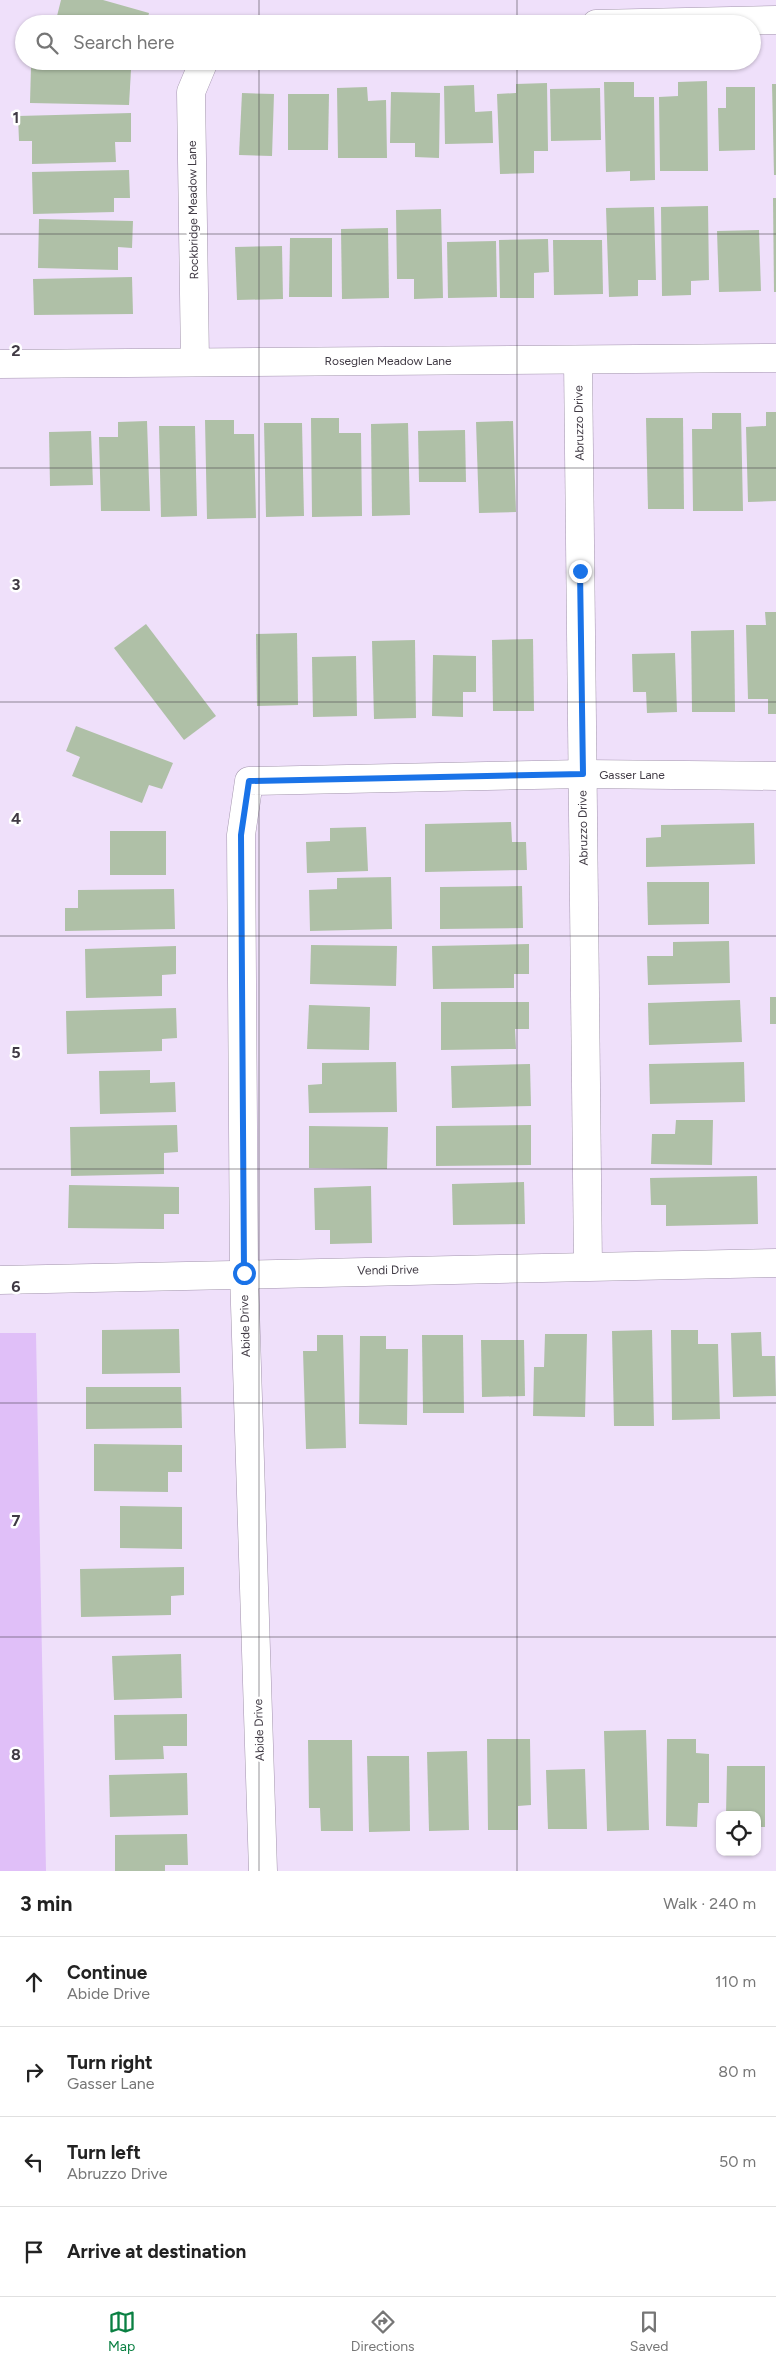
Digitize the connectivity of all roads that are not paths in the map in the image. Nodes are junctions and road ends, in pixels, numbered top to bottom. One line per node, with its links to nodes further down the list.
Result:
1 (761, 20): 2 (street)
2 (776, 20)
3 (200, 70): 5 (street, Rockbridge Meadow Lane)
4 (776, 358): 6 (street, Roseglen Meadow Lane)
5 (195, 361): 6 (street, Roseglen Meadow Lane); 7 (street, Roseglen Meadow Lane)
6 (578, 361): 8 (street, Abruzzo Drive)
7 (0, 364)
8 (583, 774): 9 (street, Gasser Lane); 10 (street, Gasser Lane); 12 (street, Abruzzo Drive)
9 (776, 776)
10 (249, 781): 13 (street, Abide Drive)
11 (776, 1263): 12 (street, Vendi Drive)
12 (588, 1266): 13 (street, Vendi Drive)
13 (244, 1273): 14 (street, Vendi Drive); 15 (street, Abide Drive)
14 (0, 1280)
15 (263, 1871)

